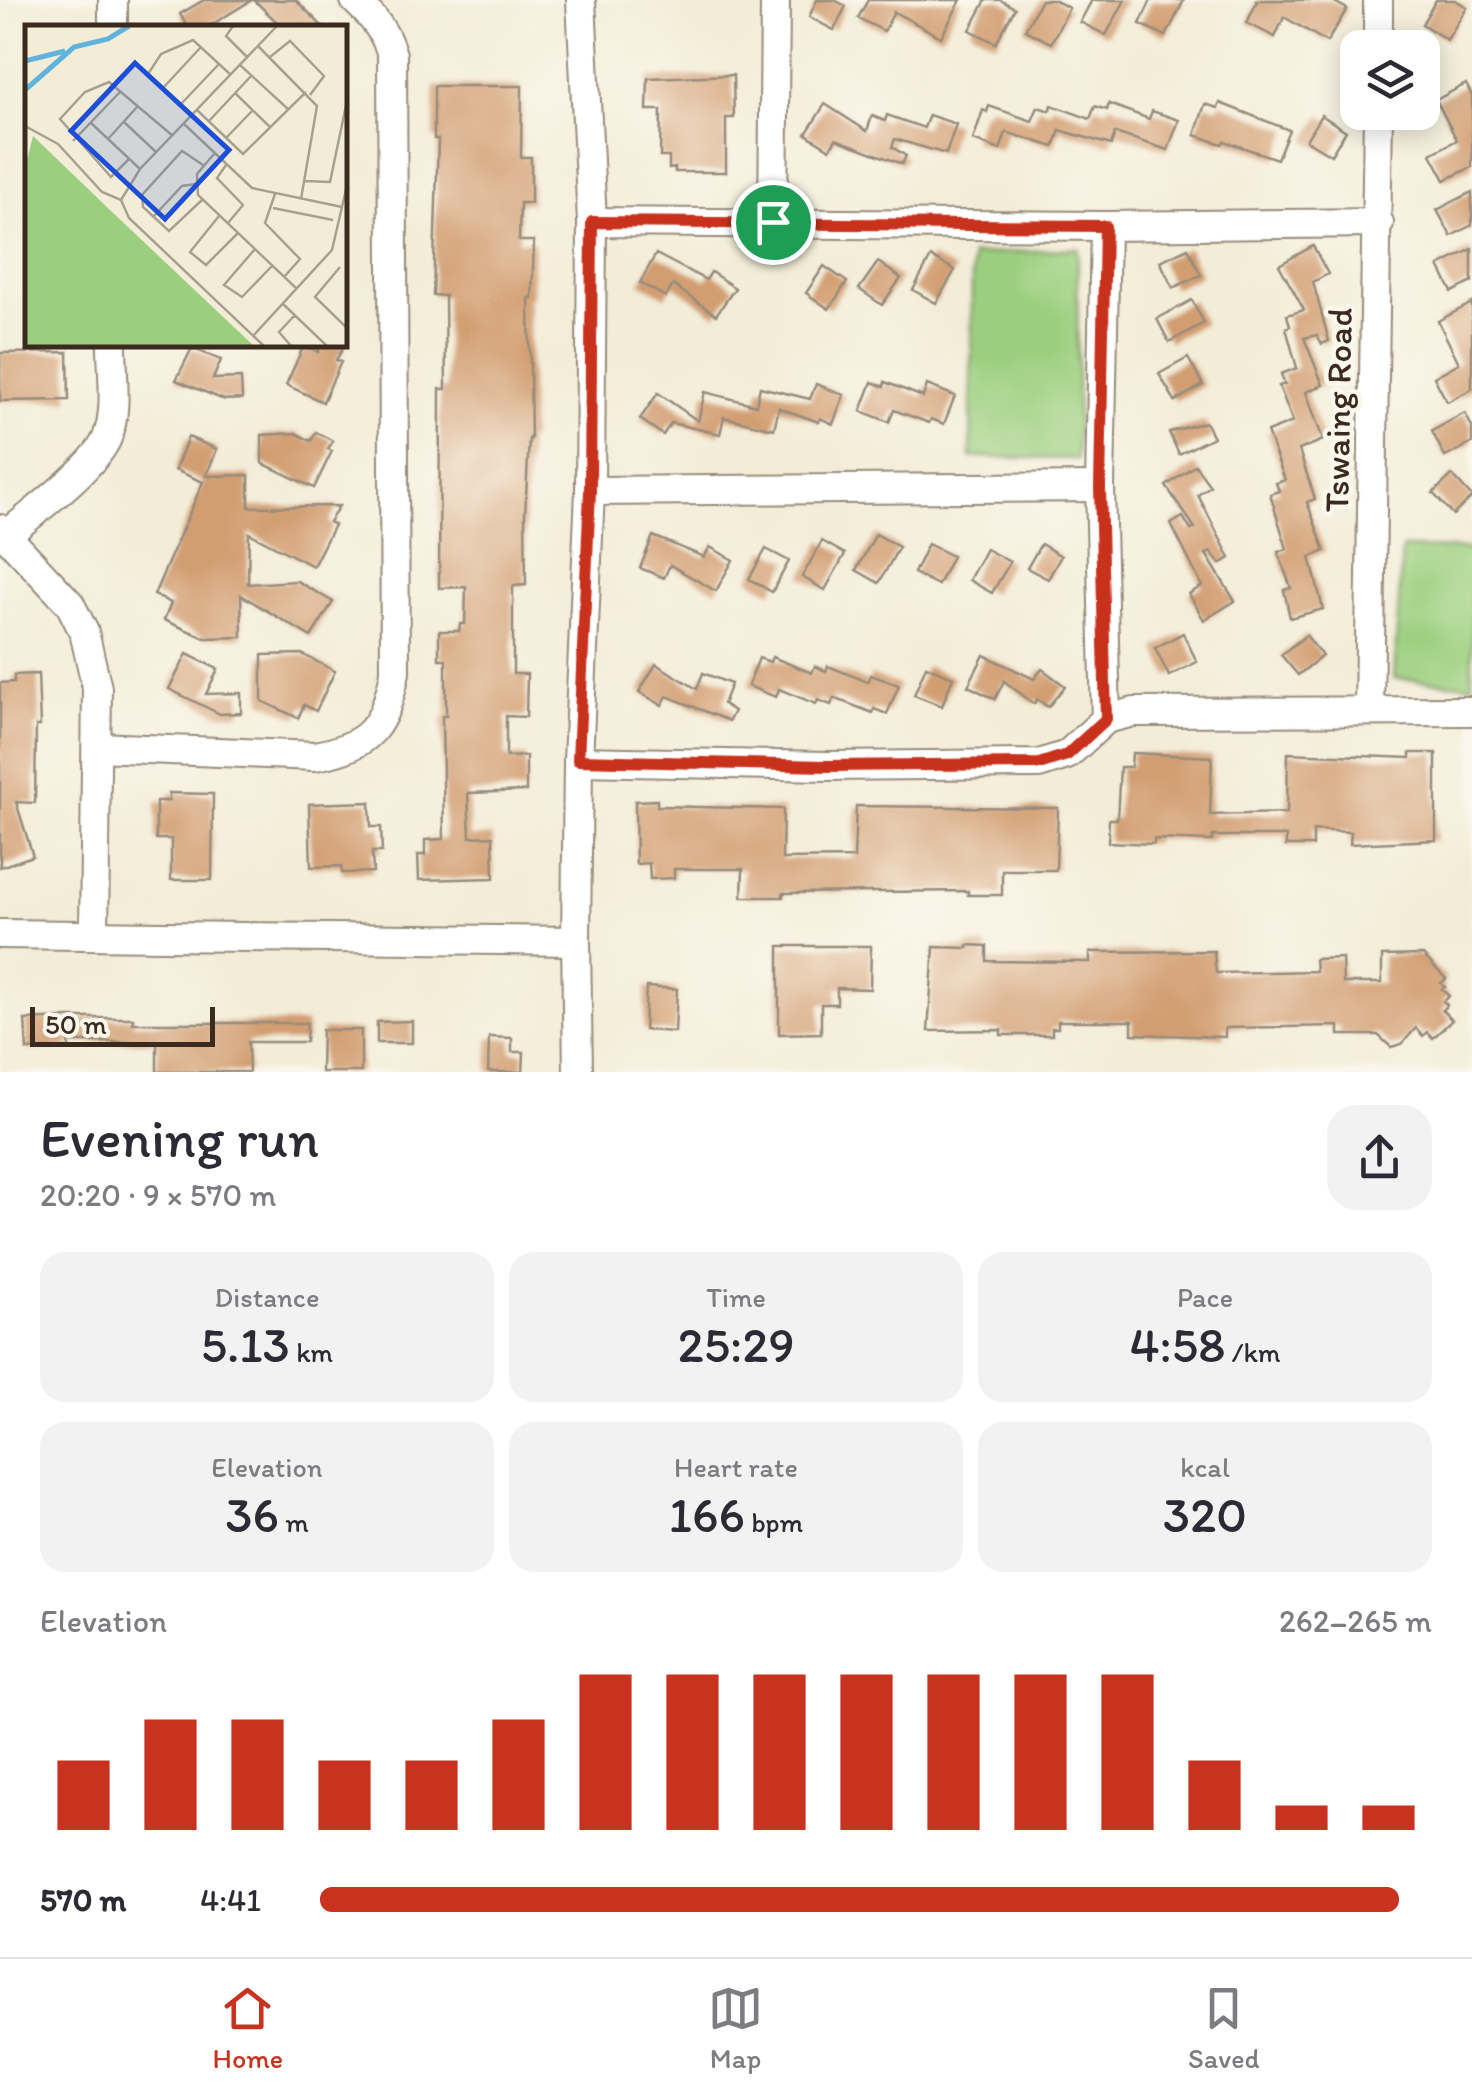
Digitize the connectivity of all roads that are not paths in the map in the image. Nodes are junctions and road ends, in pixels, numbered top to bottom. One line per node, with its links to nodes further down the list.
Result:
1 (355, 0): 18 (street)
2 (580, 0): 7 (street)
3 (775, 0): 8 (street)
4 (1378, 0): 5 (street)
5 (1378, 30)
6 (1378, 130): 9 (street, Tswaing Road)
7 (592, 222): 8 (street); 13 (street)
8 (773, 222): 10 (street)
9 (1379, 223): 10 (street); 15 (street, Tswaing Road)
10 (1105, 226): 12 (street)
11 (112, 348): 14 (street)
12 (1100, 488): 13 (street); 17 (street)
13 (590, 491): 19 (street)
14 (4, 532): 18 (street)
15 (1370, 710): 16 (street); 17 (street)
16 (1472, 710)
17 (1106, 719): 19 (street)
18 (97, 747): 20 (street)
19 (578, 760): 22 (street)
20 (94, 933): 21 (street); 22 (street)
21 (0, 934)
22 (576, 941): 23 (street)
23 (578, 1072)

